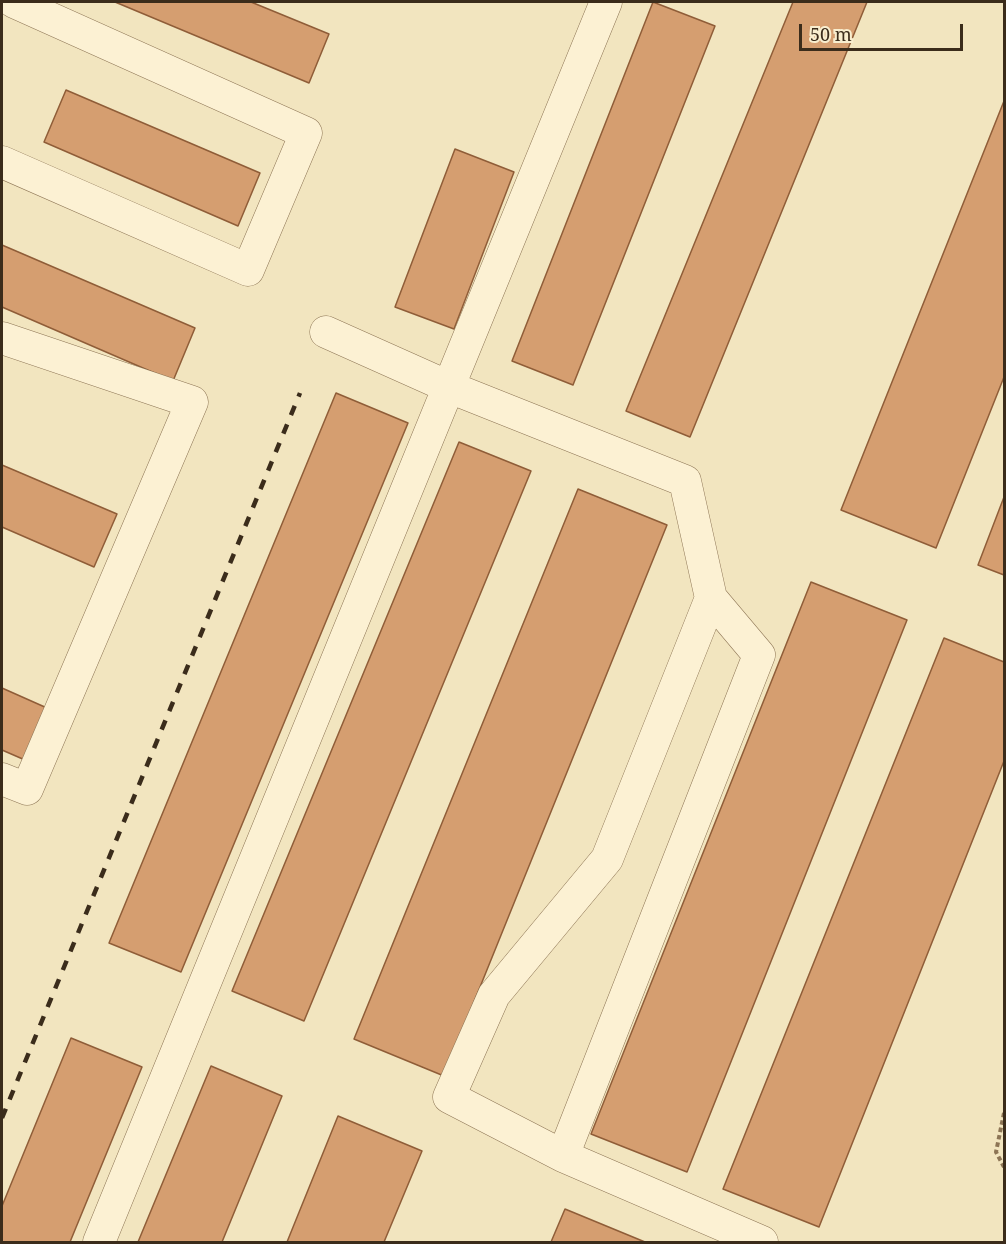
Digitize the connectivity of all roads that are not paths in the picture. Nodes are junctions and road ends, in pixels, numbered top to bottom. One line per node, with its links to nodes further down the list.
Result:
1 (14, 2): 3 (lane)
2 (606, 2): 6 (lane)
3 (2, 162)
4 (326, 332): 6 (lane)
5 (2, 338): 8 (lane)
6 (449, 387): 7 (lane); 10 (lane)
7 (711, 598): 9 (lane); 9 (lane)
8 (2, 779)
9 (563, 1156): 11 (lane)
10 (99, 1242)
11 (762, 1242)

